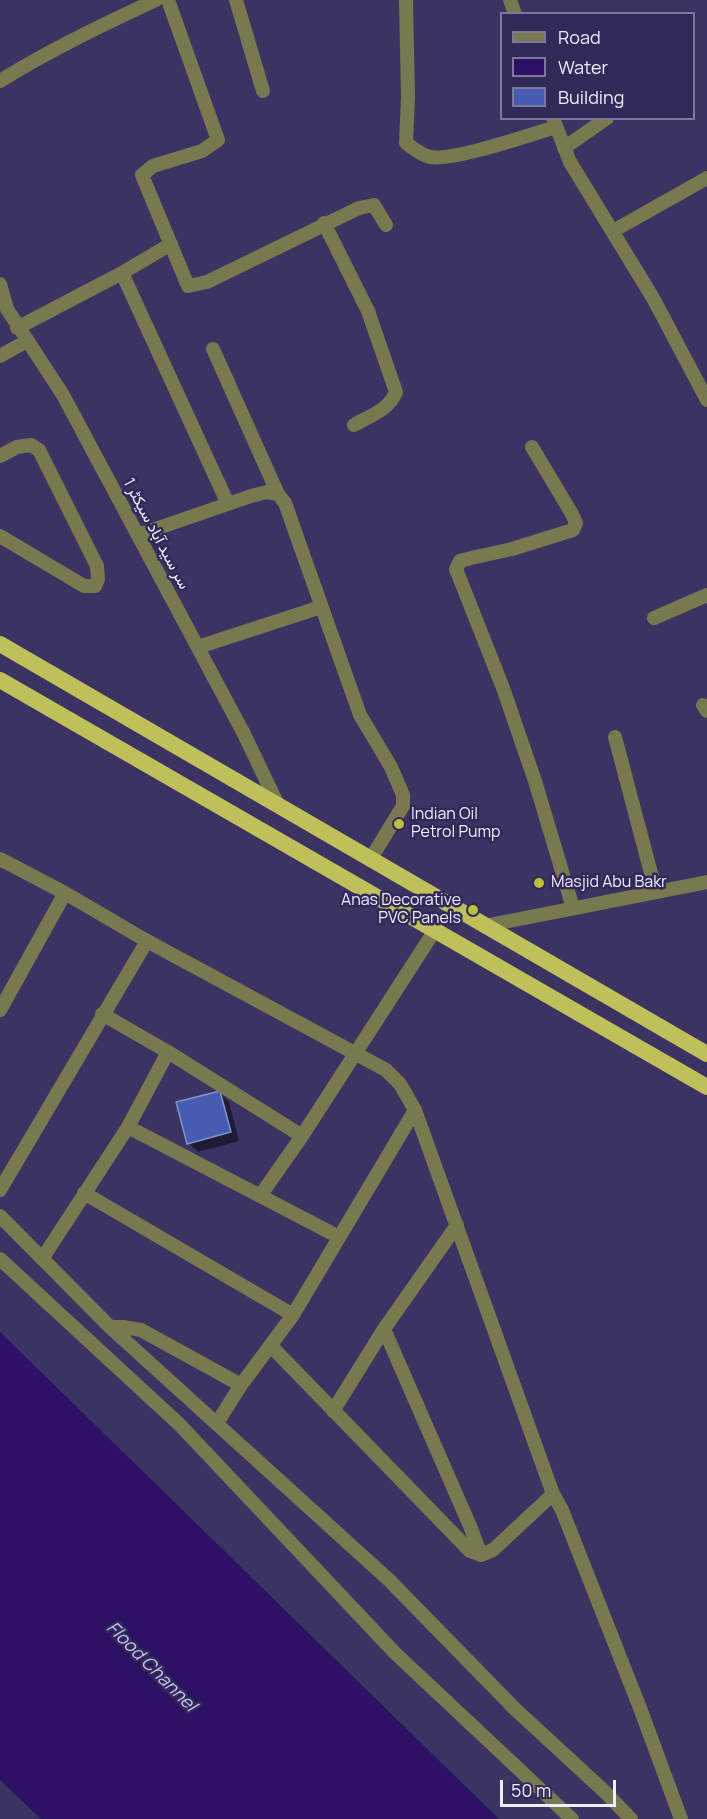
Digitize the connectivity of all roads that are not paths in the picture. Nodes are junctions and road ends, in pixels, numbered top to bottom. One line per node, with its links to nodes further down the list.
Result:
1 (156, 0): 5 (street)
2 (168, 0): 14 (street)
3 (236, 0): 6 (street)
4 (406, 0): 8 (street)
5 (0, 81)
6 (263, 91)
7 (604, 120): 9 (street)
8 (554, 123): 9 (street)
9 (564, 148): 13 (street)
10 (707, 178): 13 (street)
11 (324, 223): 12 (street); 14 (street); 23 (street)
12 (386, 225)
13 (614, 231): 22 (street)
14 (171, 244): 15 (street)
15 (122, 273): 18 (street); 27 (street)
16 (0, 284): 17 (street, سر سید آباد سیکٹر 1)
17 (4, 304): 18 (street, سر سید آباد سیکٹر 1)
18 (18, 328): 19 (street, سر سید آباد سیکٹر 1)
19 (27, 341): 21 (street); 28 (street, سر سید آباد سیکٹر 1)
20 (213, 349): 26 (street)
21 (0, 356)
22 (707, 400)
23 (354, 425)
24 (532, 447): 43 (street)
25 (0, 456): 29 (street)
26 (278, 494): 27 (street); 31 (street)
27 (228, 504): 28 (street)
28 (138, 535): 34 (street, سر سید آباد سیکٹر 1)
29 (0, 536)
30 (707, 595): 32 (street)
31 (321, 607): 34 (street); 39 (street)
32 (654, 618)
33 (0, 644): 37 (highway)
34 (198, 647): 37 (street, سر سید آباد سیکٹر 1)
35 (0, 680): 45 (highway)
36 (615, 737): 41 (street)
37 (277, 803): 39 (highway)
38 (0, 859): 42 (street)
39 (370, 860): 44 (highway)
40 (707, 882): 41 (street)
41 (656, 892): 43 (street)
42 (65, 893): 46 (street); 47 (street)
43 (573, 908): 44 (street)
44 (484, 926): 51 (highway)
45 (435, 930): 50 (street); 52 (highway)
46 (147, 941): 48 (street); 50 (street)
47 (0, 1010)
48 (102, 1014): 49 (street); 56 (street)
49 (168, 1052): 54 (street); 55 (street)
50 (356, 1053): 53 (street); 55 (street)
51 (707, 1054)
52 (707, 1087)
53 (415, 1110): 60 (street); 61 (street)
54 (128, 1127): 57 (street); 58 (street)
55 (302, 1136): 58 (street)
56 (0, 1190)
57 (84, 1193): 63 (street); 64 (street)
58 (260, 1196): 61 (street)
59 (0, 1216): 63 (street)
60 (457, 1225): 66 (street); 71 (street)
61 (339, 1237): 64 (street)
62 (0, 1259): 73 (street)
63 (42, 1259): 65 (street)
64 (293, 1315): 67 (street)
65 (110, 1327): 68 (street); 70 (street)
66 (384, 1329): 69 (street); 72 (street)
67 (271, 1346): 68 (street); 69 (street)
68 (241, 1385): 70 (street)
69 (333, 1411): 72 (street)
70 (217, 1423): 74 (street)
71 (553, 1494): 72 (street); 75 (street)
72 (481, 1555)
73 (572, 1819)
74 (631, 1819)
75 (681, 1819)

